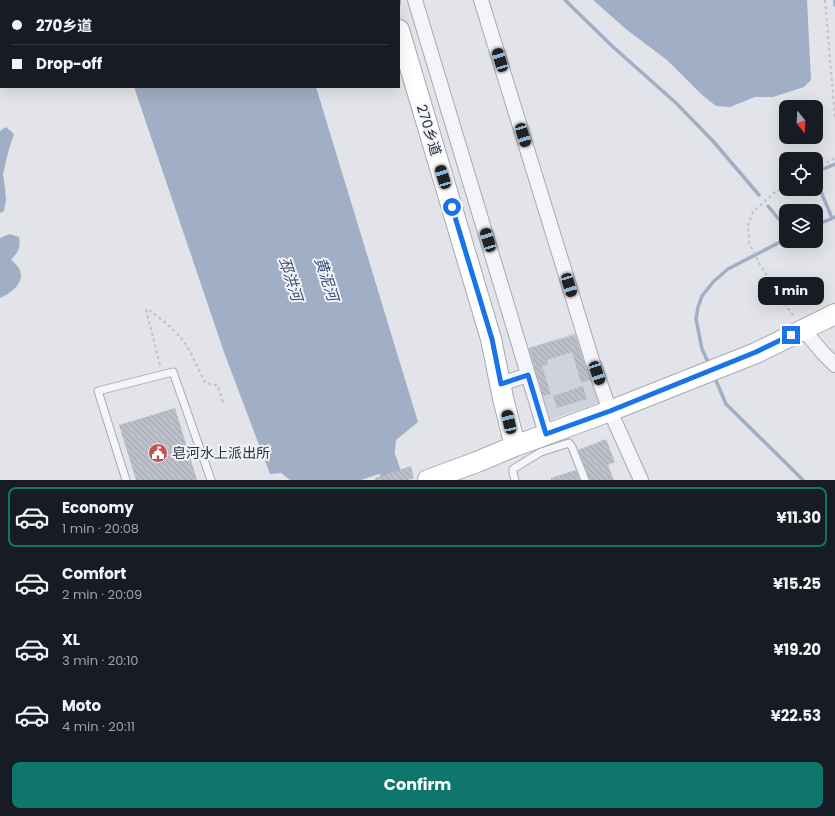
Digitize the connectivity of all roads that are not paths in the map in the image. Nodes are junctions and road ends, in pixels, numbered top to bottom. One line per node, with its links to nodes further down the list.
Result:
1 (415, 0): 7 (street)
2 (482, 0): 9 (street)
3 (400, 33): 8 (street, 270乡道)
4 (835, 314): 5 (street)
5 (803, 329): 6 (street); 9 (street)
6 (835, 365)
7 (528, 375): 8 (street); 10 (street)
8 (501, 384): 11 (street, 270乡道)
9 (610, 411): 10 (street); 17 (street)
10 (546, 434): 11 (street)
11 (515, 446): 14 (street)
12 (126, 480): 13 (lane)
13 (210, 480)
14 (428, 480)
15 (515, 480): 16 (lane)
16 (585, 480)
17 (641, 480)

